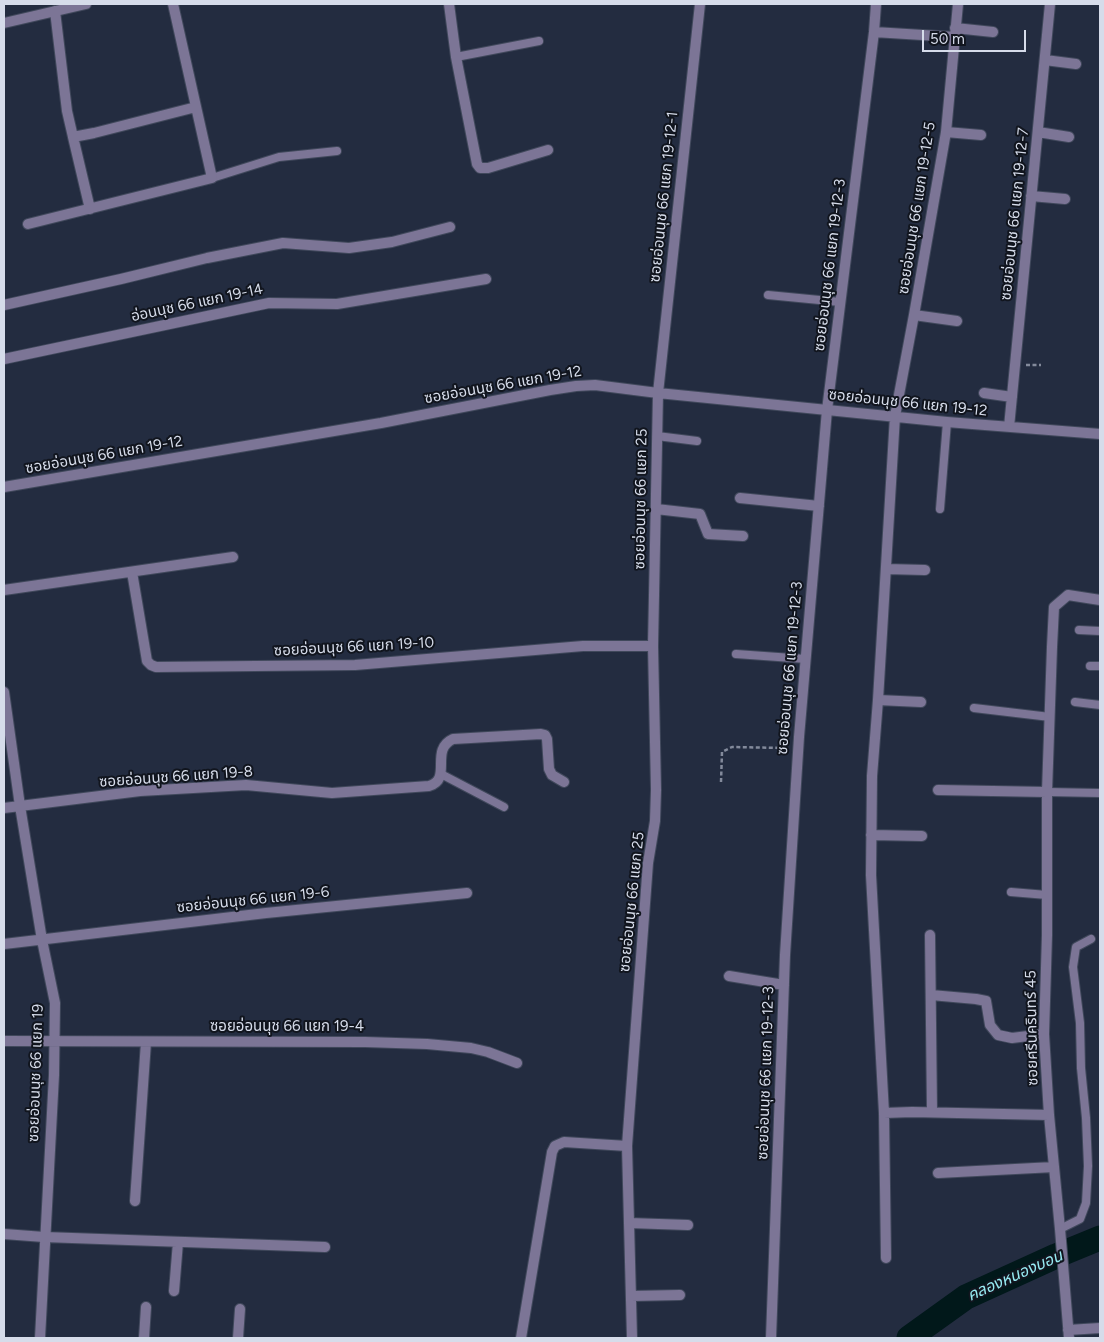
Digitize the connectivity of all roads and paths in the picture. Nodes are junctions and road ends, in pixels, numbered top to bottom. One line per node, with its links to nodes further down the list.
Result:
1 (86, 4): 8 (street)
2 (173, 4): 17 (street)
3 (449, 4): 14 (street)
4 (700, 4): 38 (street, ซอยอ่อนนุช 66 แยก 19-12-1)
5 (876, 4): 10 (street, ซอยอ่อนนุช 66 แยก 19-12-3)
6 (958, 4): 12 (street, ซอยอ่อนนุช 66 แยก 19-12-5)
7 (1050, 4): 15 (street, ซอยอ่อนนุช 66 แยก 19-12-7)
8 (55, 11): 9 (street); 21 (street)
9 (4, 23)
10 (874, 32): 12 (street); 33 (street, ซอยอ่อนนุช 66 แยก 19-12-3)
11 (993, 32): 12 (street)
12 (955, 33): 18 (street, ซอยอ่อนนุช 66 แยก 19-12-5)
13 (539, 41): 14 (lane)
14 (456, 57): 23 (street)
15 (1045, 60): 16 (street); 19 (street, ซอยอ่อนนุช 66 แยก 19-12-7)
16 (1076, 64)
17 (196, 107): 21 (street); 25 (street)
18 (946, 132): 20 (street); 35 (street, ซอยอ่อนนุช 66 แยก 19-12-5)
19 (1038, 132): 22 (street); 26 (street, ซอยอ่อนนุช 66 แยก 19-12-7)
20 (981, 135)
21 (73, 137): 28 (street)
22 (1069, 137)
23 (548, 150)
24 (337, 151): 25 (lane)
25 (212, 178): 28 (street)
26 (1031, 196): 27 (street); 40 (street, ซอยอ่อนนุช 66 แยก 19-12-7)
27 (1065, 199)
28 (90, 209): 29 (street)
29 (28, 224)
30 (450, 227): 34 (street)
31 (486, 279): 37 (street, อ่อนนุช 66 แยก 19-14)
32 (768, 294): 33 (lane)
33 (840, 302): 41 (street, ซอยอ่อนนุช 66 แยก 19-12-3)
34 (4, 305)
35 (914, 315): 36 (street); 42 (street, ซอยอ่อนนุช 66 แยก 19-12-5)
36 (957, 320)
37 (4, 359)
38 (658, 393): 41 (street, ซอยอ่อนนุช 66 แยก 19-12); 46 (street, ซอยอ่อนนุช 66 แยก 25); 48 (street, ซอยอ่อนนุช 66 แยก 19-12)
39 (984, 394): 40 (street)
40 (1012, 397): 44 (street, ซอยอ่อนนุช 66 แยก 19-12-7)
41 (827, 410): 42 (street, ซอยอ่อนนุช 66 แยก 19-12); 50 (street, ซอยอ่อนนุช 66 แยก 19-12-3)
42 (895, 416): 43 (street, ซอยอ่อนนุช 66 แยก 19-12); 55 (street, ซอยอ่อนนุช 66 แยก 19-12-5)
43 (946, 422): 44 (street, ซอยอ่อนนุช 66 แยก 19-12); 52 (lane)
44 (1009, 427): 45 (street, ซอยอ่อนนุช 66 แยก 19-12)
45 (1100, 434)
46 (657, 436): 47 (lane); 51 (street, ซอยอ่อนนุช 66 แยก 25)
47 (697, 441)
48 (4, 487)
49 (740, 498): 50 (street)
50 (819, 506): 64 (street, ซอยอ่อนนุช 66 แยก 19-12-3)
51 (656, 509): 53 (street); 62 (street, ซอยอ่อนนุช 66 แยก 25)
52 (940, 509)
53 (743, 536)
54 (233, 557): 57 (street)
55 (886, 569): 56 (street); 68 (street, ซอยอ่อนนุช 66 แยก 19-12-5)
56 (925, 570)
57 (132, 572): 58 (street); 62 (street, ซอยอ่อนนุช 66 แยก 19-10)
58 (4, 590)
59 (1100, 600): 73 (street, ซอยศรีนครินทร์ 45)
60 (1079, 630): 61 (lane)
61 (1100, 631)
62 (653, 646): 104 (street, ซอยอ่อนนุช 66 แยก 25)
63 (736, 654): 64 (lane)
64 (806, 659): 74 (street, ซอยอ่อนนุช 66 แยก 19-12-3)
65 (1090, 666): 66 (lane)
66 (1100, 666)
67 (4, 692): 81 (street, ซอยอ่อนนุช 66 แยก 19)
68 (878, 700): 69 (street); 84 (street, ซอยอ่อนนุช 66 แยก 19-12-5)
69 (921, 702)
70 (1075, 702): 71 (lane)
71 (1100, 705)
72 (974, 708): 73 (lane)
73 (1050, 716): 79 (street, ซอยศรีนครินทร์ 45)
74 (798, 748): 77 (path); 94 (street, ซอยอ่อนนุช 66 แยก 19-12-3)
75 (441, 774): 76 (street); 81 (street, ซอยอ่อนนุช 66 แยก 19-8); 82 (lane)
76 (564, 782)
77 (721, 782)
78 (938, 790): 79 (street)
79 (1048, 792): 80 (lane); 88 (street, ซอยศรีนครินทร์ 45)
80 (1100, 794)
81 (20, 806): 83 (street, ซอยอ่อนนุช 66 แยก 19-8); 91 (street, ซอยอ่อนนุช 66 แยก 19)
82 (504, 807)
83 (4, 808)
84 (871, 835): 85 (street); 102 (street, ซอยอ่อนนุช 66 แยก 19-12-5)
85 (922, 836)
86 (1011, 892): 88 (lane)
87 (467, 893): 91 (street, ซอยอ่อนนุช 66 แยก 19-6)
88 (1047, 895): 96 (street, ซอยศรีนครินทร์ 45)
89 (930, 935): 95 (street)
90 (1091, 939): 110 (lane)
91 (42, 940): 92 (street, ซอยอ่อนนุช 66 แยก 19-6); 98 (street, ซอยอ่อนนุช 66 แยก 19)
92 (4, 944)
93 (729, 976): 94 (street)
94 (784, 984): 128 (street, ซอยอ่อนนุช 66 แยก 19-12-3)
95 (931, 995): 96 (street); 101 (street)
96 (1044, 1034): 103 (street, ซอยศรีนครินทร์ 45)
97 (4, 1041): 98 (street, ซอยอ่อนนุช 66 แยก 19-4)
98 (54, 1041): 99 (street, ซอยอ่อนนุช 66 แยก 19-4); 112 (street, ซอยอ่อนนุช 66 แยก 19)
99 (146, 1042): 100 (street, ซอยอ่อนนุช 66 แยก 19-4); 107 (street)
100 (517, 1063)
101 (932, 1112): 102 (street); 103 (street)
102 (884, 1113): 115 (street, ซอยอ่อนนุช 66 แยก 19-12-5)
103 (1049, 1115): 105 (street, ซอยศรีนครินทร์ 45)
104 (627, 1146): 108 (street, ซอยอ่อนนุช 66 แยก 25); 126 (street)
105 (1054, 1167): 106 (street); 110 (street, ซอยศรีนครินทร์ 45)
106 (938, 1173)
107 (135, 1201)
108 (629, 1223): 109 (street); 118 (street, ซอยอ่อนนุช 66 แยก 25)
109 (688, 1225)
110 (1060, 1230): 122 (street, ซอยศรีนครินทร์ 45)
111 (4, 1234): 112 (street)
112 (44, 1237): 113 (street); 123 (street, ซอยอ่อนนุช 66 แยก 19)
113 (178, 1242): 114 (street); 116 (street)
114 (324, 1247)
115 (886, 1258)
116 (174, 1291)
117 (680, 1295): 118 (street)
118 (631, 1296): 127 (street, ซอยอ่อนนุช 66 แยก 25)
119 (146, 1307): 124 (street)
120 (240, 1309): 125 (street)
121 (1100, 1328): 122 (street)
122 (1069, 1334)
123 (40, 1338)
124 (144, 1338)
125 (238, 1338)
126 (521, 1338)
127 (632, 1338)
128 (771, 1338)

